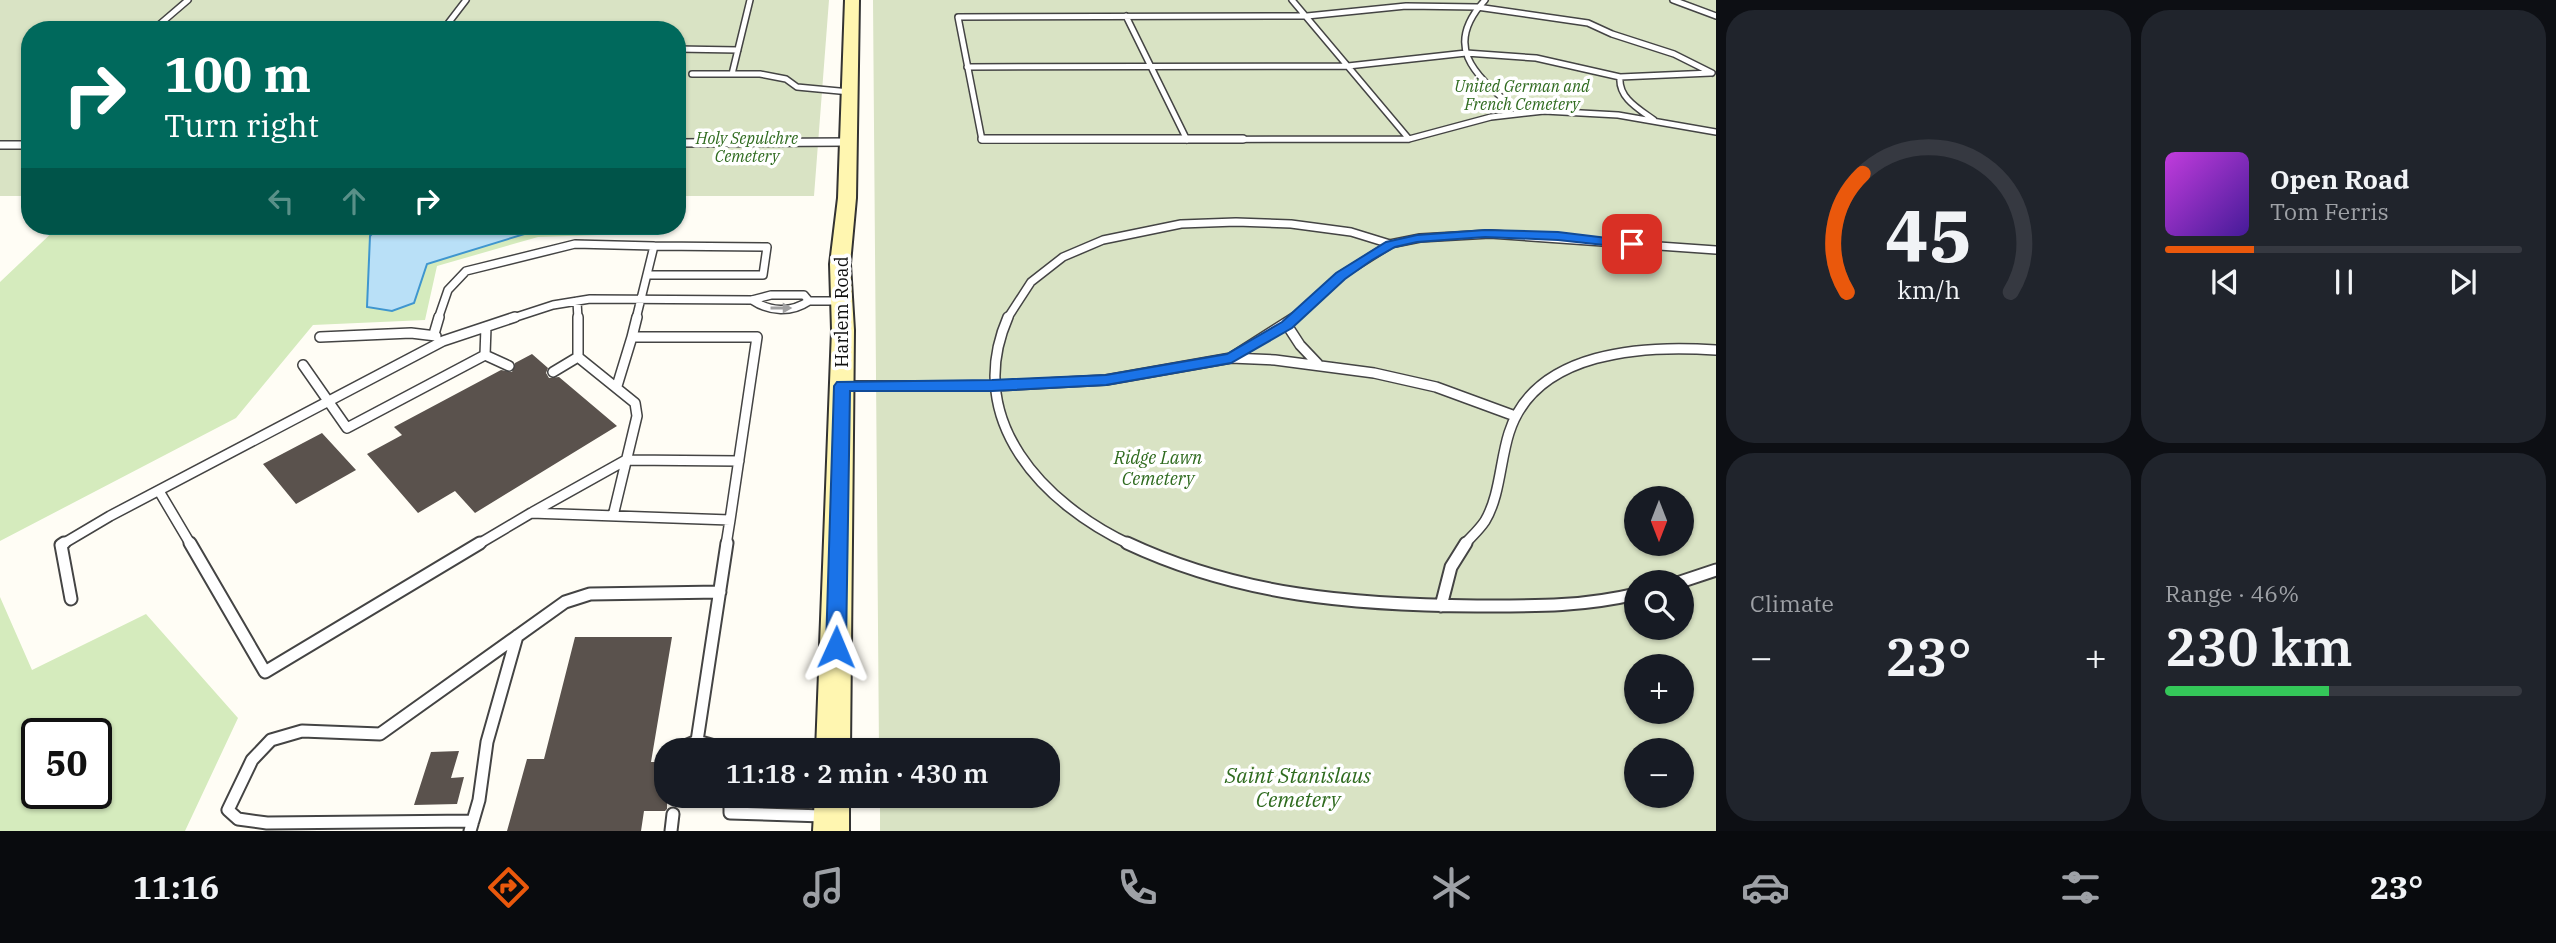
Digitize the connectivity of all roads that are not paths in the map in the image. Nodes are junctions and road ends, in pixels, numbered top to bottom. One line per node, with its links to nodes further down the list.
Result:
1 (188, 0): 12 (lane)
2 (466, 0): 13 (lane)
3 (750, 0): 15 (lane)
4 (852, 0): 24 (main road, Harlem Road)
5 (1293, 0): 10 (lane)
6 (1485, 0): 8 (lane)
7 (1673, 0): 11 (lane)
8 (1477, 7): 10 (lane); 16 (lane); 20 (lane)
9 (1126, 16): 10 (lane); 17 (lane); 19 (lane)
10 (1307, 16): 18 (lane)
11 (1716, 16)
12 (164, 21)
13 (450, 21)
14 (686, 50): 15 (lane)
15 (738, 50): 22 (lane)
16 (1466, 53): 18 (lane); 23 (lane); 25 (lane)
17 (1150, 66): 18 (lane); 19 (lane); 29 (lane)
18 (1348, 66): 28 (lane)
19 (967, 67): 29 (lane)
20 (1714, 73): 23 (lane)
21 (692, 74): 22 (lane)
22 (732, 74): 24 (lane)
23 (1620, 77): 26 (lane)
24 (850, 92): 30 (main road, Harlem Road)
25 (1519, 113): 26 (lane); 28 (lane)
26 (1654, 120): 27 (lane)
27 (1716, 132)
28 (1409, 139): 29 (lane)
29 (1187, 140)
30 (848, 142): 31 (lane); 42 (main road, Harlem Road)
31 (686, 143)
32 (0, 145): 33 (lane)
33 (21, 145)
34 (1391, 244): 36 (lane); 43 (lane); 59 (lane)
35 (654, 246): 37 (lane); 37 (lane); 45 (lane)
36 (1716, 250)
37 (647, 275): 38 (lane)
38 (642, 299): 39 (lane); 40 (lane); 47 (lane)
39 (752, 300): 41 (lane); 41 (lane, one-way to 41)
40 (577, 301): 44 (lane); 51 (lane)
41 (809, 301): 42 (lane)
42 (839, 301): 58 (main road, Harlem Road)
43 (1287, 325): 52 (lane); 53 (lane)
44 (486, 327): 48 (lane); 50 (lane)
45 (434, 334): 46 (lane); 48 (lane)
46 (320, 337)
47 (632, 337): 57 (lane); 63 (lane)
48 (443, 341): 60 (lane)
49 (1716, 349): 61 (lane)
50 (485, 355): 55 (lane); 60 (lane)
51 (578, 357): 56 (lane); 57 (lane)
52 (1231, 358): 53 (lane); 59 (lane)
53 (1318, 364): 61 (lane)
54 (303, 365): 60 (lane)
55 (509, 366)
56 (553, 372)
57 (617, 386): 62 (lane)
58 (842, 386): 59 (lane); 76 (main road, Harlem Road)
59 (992, 386): 73 (lane)
60 (326, 402): 64 (lane)
61 (1515, 416): 73 (lane)
62 (626, 460): 63 (lane); 65 (lane); 66 (lane)
63 (739, 461): 67 (lane)
64 (159, 491): 65 (lane); 72 (lane)
65 (531, 513): 66 (lane)
66 (613, 516): 67 (lane)
67 (730, 520): 70 (lane)
68 (1716, 570): 69 (lane)
69 (1694, 577)
70 (720, 593): 74 (lane); 75 (lane)
71 (1624, 596): 73 (lane)
72 (71, 599)
73 (1441, 606)
74 (517, 636): 80 (lane); 80 (lane)
75 (697, 738)
76 (833, 738)
77 (730, 808): 79 (lane)
78 (673, 814): 81 (lane)
79 (831, 815)
80 (471, 826)
81 (671, 831)

